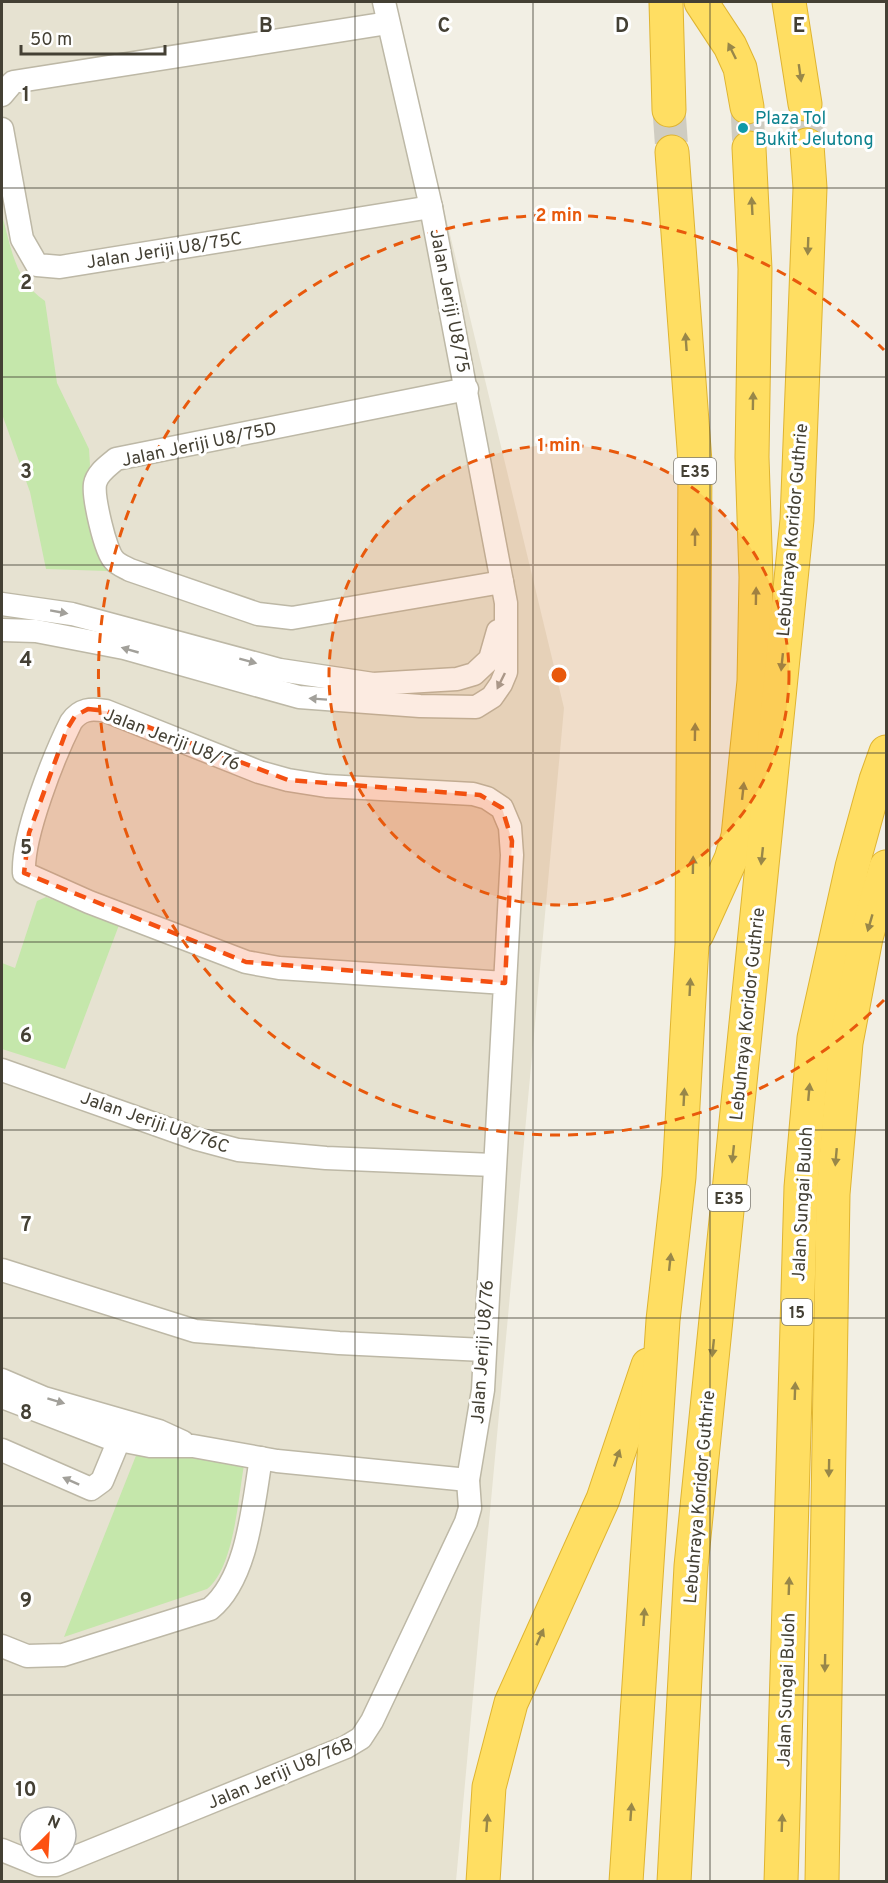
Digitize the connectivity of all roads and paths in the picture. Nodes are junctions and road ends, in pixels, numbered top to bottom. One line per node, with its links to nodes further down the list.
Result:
1 (666, 2): 8 (highway)
2 (701, 2): 7 (highway, one-way to 2)
3 (789, 2): 6 (highway, one-way to 6)
4 (386, 12): 5 (street); 13 (street, Jalan Jeriji U8/75)
5 (2, 96)
6 (805, 104)
7 (747, 106)
8 (669, 110)
9 (2, 129): 13 (street, Jalan Jeriji U8/75C)
10 (807, 145): 37 (highway, Lebuhraya Koridor Guthrie / E35, one-way to 37)
11 (749, 148): 20 (highway, one-way to 11)
12 (672, 152): 20 (highway, E35, one-way to 12)
13 (431, 207): 14 (street, Jalan Jeriji U8/75)
14 (467, 389): 15 (street, Jalan Jeriji U8/75); 15 (street, Jalan Jeriji U8/75D)
15 (504, 592): 16 (street, Jalan Jeriji U8/75, one-way to 15); 17 (street, Jalan Jeriji U8/75, one-way to 17)
16 (2, 604)
17 (2, 630)
18 (886, 752): 39 (highway, Jalan Sungai Buloh / 15, one-way to 18)
19 (886, 867): 40 (highway, Jalan Sungai Buloh / 15, one-way to 40)
20 (692, 944): 25 (highway, E35, one-way to 20)
21 (505, 983): 21 (street, Jalan Jeriji U8/76); 23 (street, Jalan Jeriji U8/76)
22 (2, 1070): 23 (street, Jalan Jeriji U8/76C)
23 (493, 1165): 26 (street, Jalan Jeriji U8/76)
24 (2, 1270): 26 (street)
25 (663, 1320): 36 (highway, E35, one-way to 25); 38 (highway, one-way to 25)
26 (484, 1350): 33 (street, Jalan Jeriji U8/76)
27 (2, 1380): 30 (street, one-way to 30)
28 (2, 1397): 29 (street)
29 (119, 1440): 30 (street); 31 (street, one-way to 31)
30 (193, 1446): 32 (street)
31 (2, 1450)
32 (261, 1458): 33 (street); 34 (street)
33 (468, 1480): 35 (street, Jalan Jeriji U8/76B)
34 (2, 1647)
35 (2, 1850)
36 (627, 1876)
37 (674, 1879)
38 (483, 1881)
39 (781, 1881)
40 (822, 1881)

